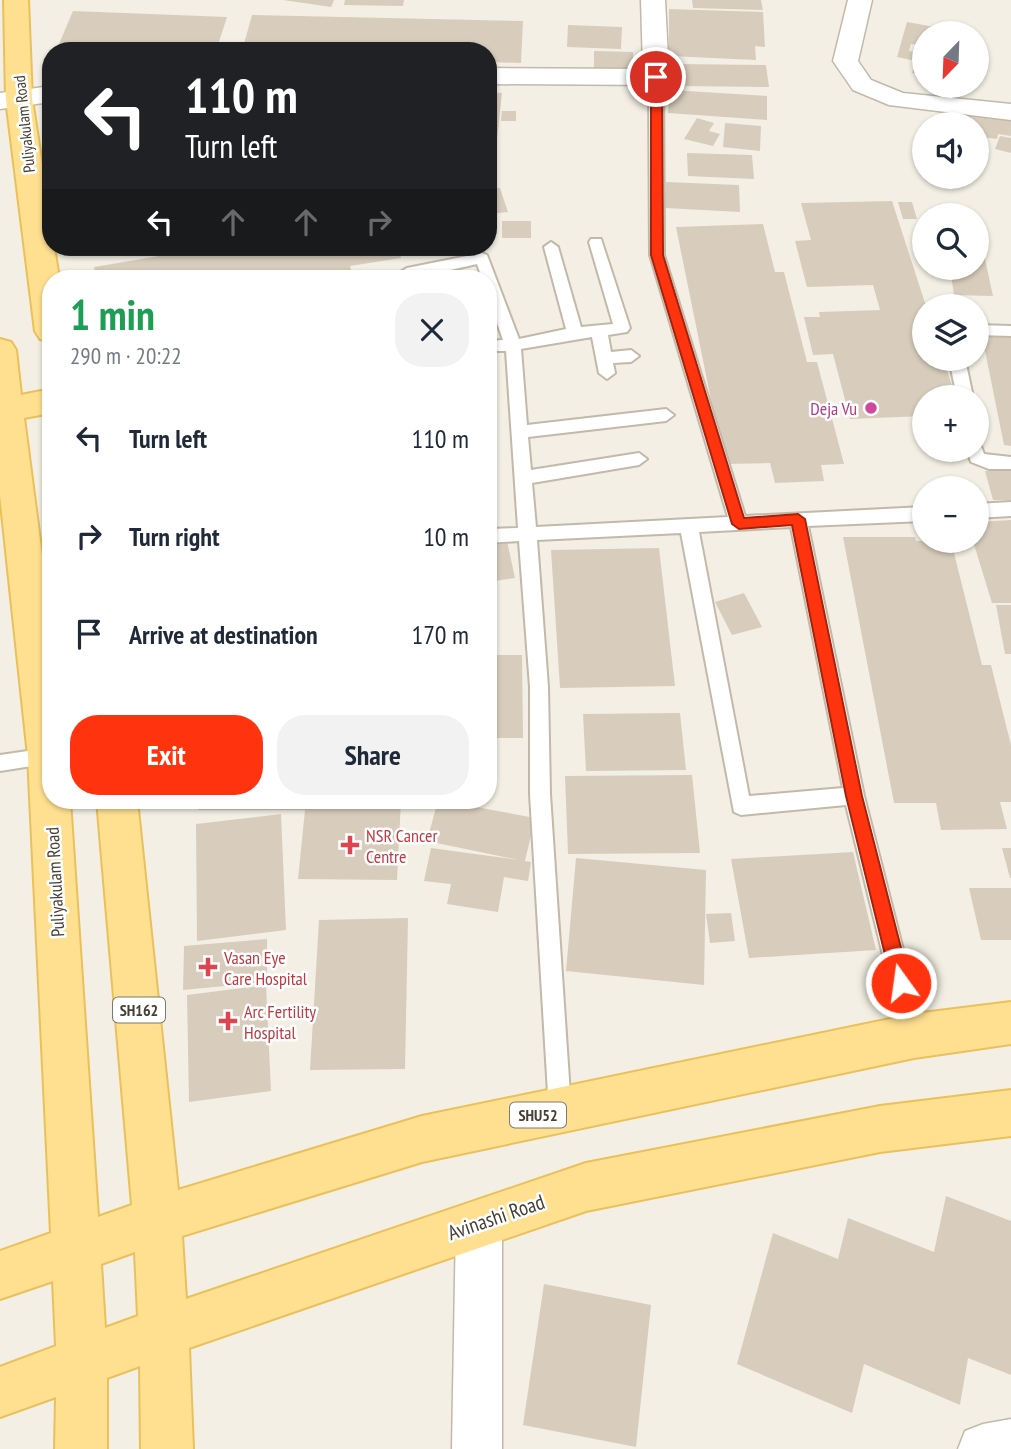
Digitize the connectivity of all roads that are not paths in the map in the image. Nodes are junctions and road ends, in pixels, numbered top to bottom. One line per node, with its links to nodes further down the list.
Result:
1 (16, 0): 7 (main road, Puliyakulam Road)
2 (653, 0): 5 (street)
3 (860, 0): 8 (street)
4 (497, 76): 5 (street)
5 (656, 77): 36 (lane)
6 (42, 95): 7 (street)
7 (10, 100): 13 (main road, Puliyakulam Road)
8 (1011, 113)
9 (596, 242): 16 (lane)
10 (551, 247): 18 (lane)
11 (422, 270): 12 (lane)
12 (486, 270)
13 (42, 280)
14 (497, 300): 19 (lane)
15 (989, 330): 17 (lane)
16 (599, 331): 18 (lane); 23 (lane)
17 (1011, 331)
18 (575, 333): 19 (lane)
19 (513, 345): 20 (lane); 27 (lane)
20 (497, 346)
21 (0, 350): 25 (main road, Puliyakulam Road)
22 (631, 356): 23 (lane)
23 (605, 365)
24 (42, 403): 25 (main road)
25 (8, 409): 40 (main road, Puliyakulam Road)
26 (666, 415): 27 (lane)
27 (519, 432): 31 (lane)
28 (639, 459): 31 (lane)
29 (987, 462): 30 (lane)
30 (1011, 463)
31 (522, 478): 38 (lane)
32 (1011, 509): 33 (lane)
33 (989, 510)
34 (912, 514): 35 (lane)
35 (798, 519): 36 (lane); 43 (lane)
36 (739, 524): 37 (lane)
37 (690, 527): 38 (lane); 43 (lane)
38 (526, 534): 39 (lane); 48 (lane)
39 (497, 536)
40 (42, 704)
41 (42, 757): 42 (lane)
42 (0, 763)
43 (854, 796): 47 (lane)
44 (51, 809): 52 (main road, Puliyakulam Road)
45 (118, 809): 50 (main road, SH162)
46 (1011, 1023): 47 (main road, SHU52)
47 (914, 1036): 48 (main road, SHU52)
48 (560, 1110): 50 (main road, SHU52)
49 (1011, 1114): 51 (main road, Avinashi Road)
50 (158, 1220): 52 (main road, SHU52); 54 (main road, SH162)
51 (479, 1223): 54 (main road, Avinashi Road); 60 (street)
52 (74, 1248): 53 (main road, SHU52); 55 (main road, Puliyakulam Road)
53 (0, 1275)
54 (166, 1331): 55 (main road, Avinashi Road); 59 (main road, SH162)
55 (82, 1362): 56 (main road, Avinashi Road); 58 (main road, Puliyakulam Road)
56 (0, 1392)
57 (1011, 1444): 61 (street)
58 (81, 1449)
59 (167, 1449)
60 (477, 1449)
61 (983, 1449)

